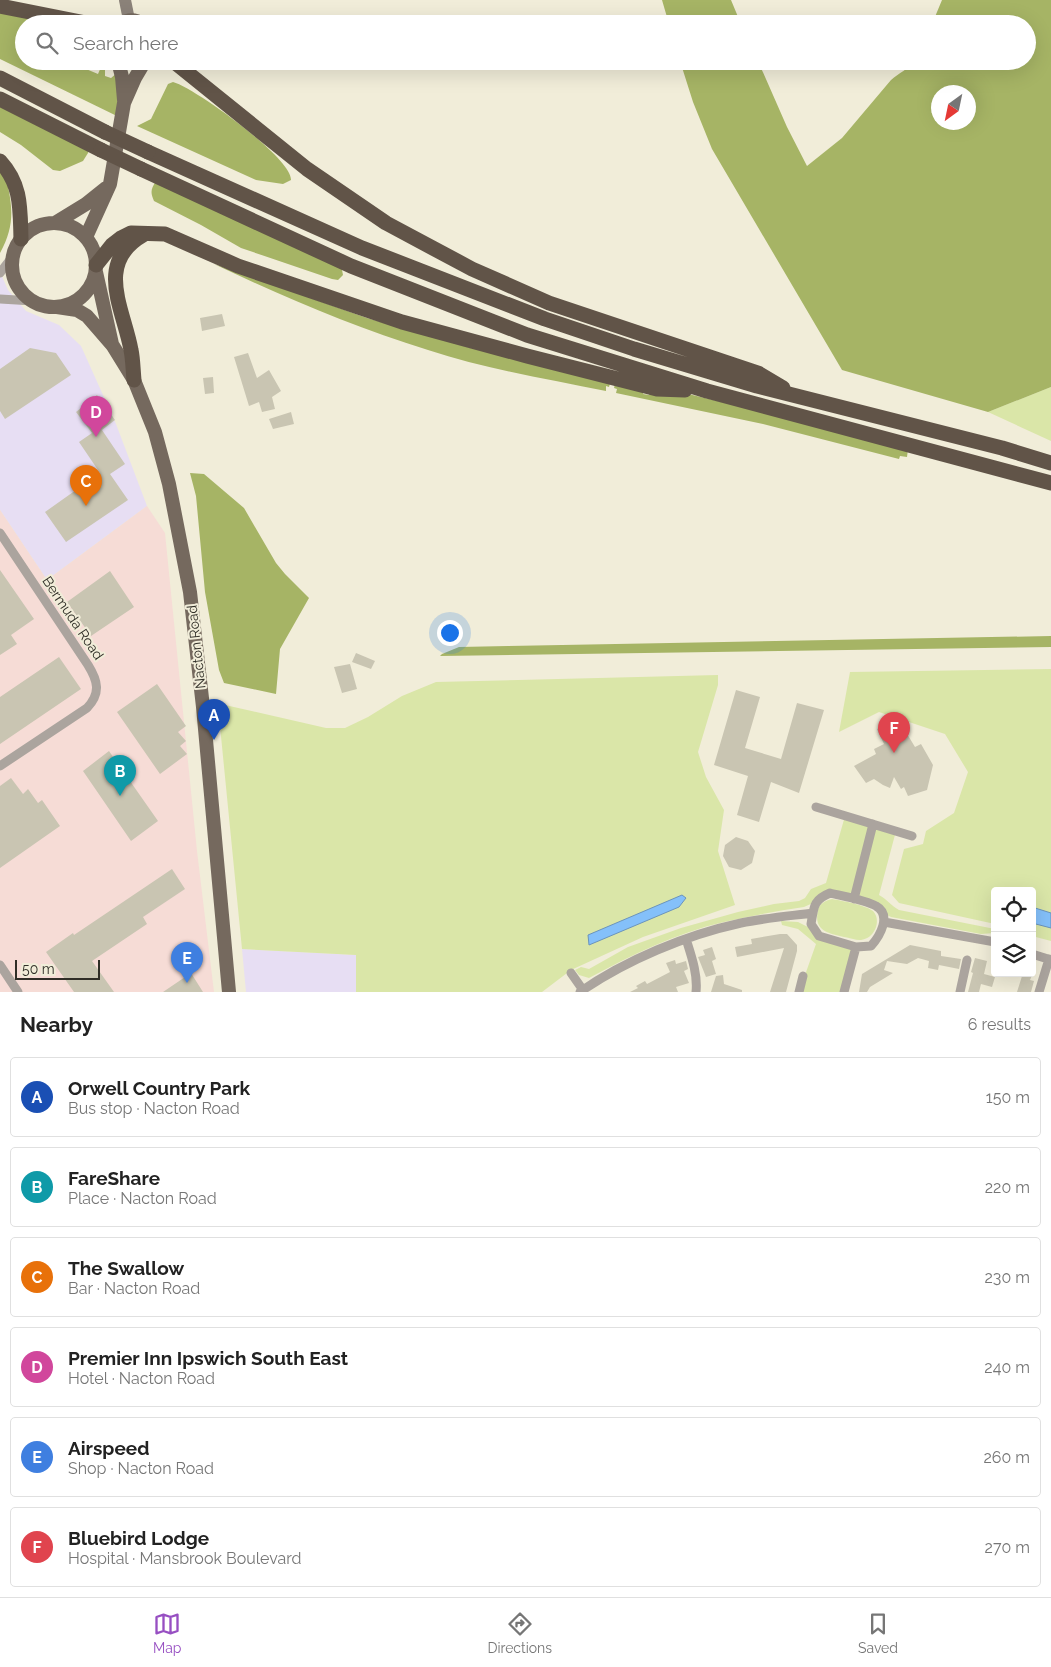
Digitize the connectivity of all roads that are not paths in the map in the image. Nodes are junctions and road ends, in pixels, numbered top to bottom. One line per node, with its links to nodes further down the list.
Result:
1 (125, 0): 4 (street)
2 (0, 6): 3 (highway)
3 (41, 15)
4 (129, 15)
5 (120, 70): 10 (main road)
6 (140, 70): 10 (main road)
7 (184, 70): 26 (highway)
8 (0, 78): 26 (highway, bridge)
9 (0, 99): 25 (highway, bridge)
10 (124, 103): 12 (main road)
11 (0, 161): 16 (highway)
12 (110, 184): 13 (main road); 15 (main road)
13 (55, 223): 15 (main road); 16 (main road)
14 (148, 232): 18 (highway); 24 (highway); 25 (highway)
15 (86, 237): 18 (main road)
16 (20, 240): 17 (main road)
17 (13, 256): 19 (street); 21 (main road)
18 (96, 268): 22 (main road); 23 (main road, Nacton Road)
19 (0, 273)
20 (0, 299): 21 (street)
21 (33, 301): 22 (main road)
22 (57, 306): 23 (main road, Nacton Road)
23 (113, 346): 24 (main road, Nacton Road)
24 (134, 380): 48 (main road, Nacton Road)
25 (706, 391): 28 (highway)
26 (795, 395): 27 (highway)
27 (1051, 463)
28 (1051, 484)
29 (0, 533): 30 (street, Bermuda Road)
30 (0, 766)
31 (816, 807): 32 (street)
32 (873, 824): 33 (street); 34 (street)
33 (912, 836)
34 (854, 899): 35 (street); 36 (street)
35 (813, 913): 37 (street); 39 (street)
36 (884, 922): 38 (street); 39 (street)
37 (686, 938): 46 (street); 49 (street)
38 (991, 941)
39 (856, 947): 51 (street)
40 (1036, 955): 41 (street)
41 (1050, 959): 53 (street)
42 (967, 960): 52 (street)
43 (0, 965): 47 (street)
44 (571, 973): 46 (street)
45 (804, 976): 50 (street)
46 (581, 991)
47 (18, 992)
48 (229, 992)
49 (696, 992)
50 (799, 992)
51 (844, 992)
52 (960, 992)
53 (1039, 992)

